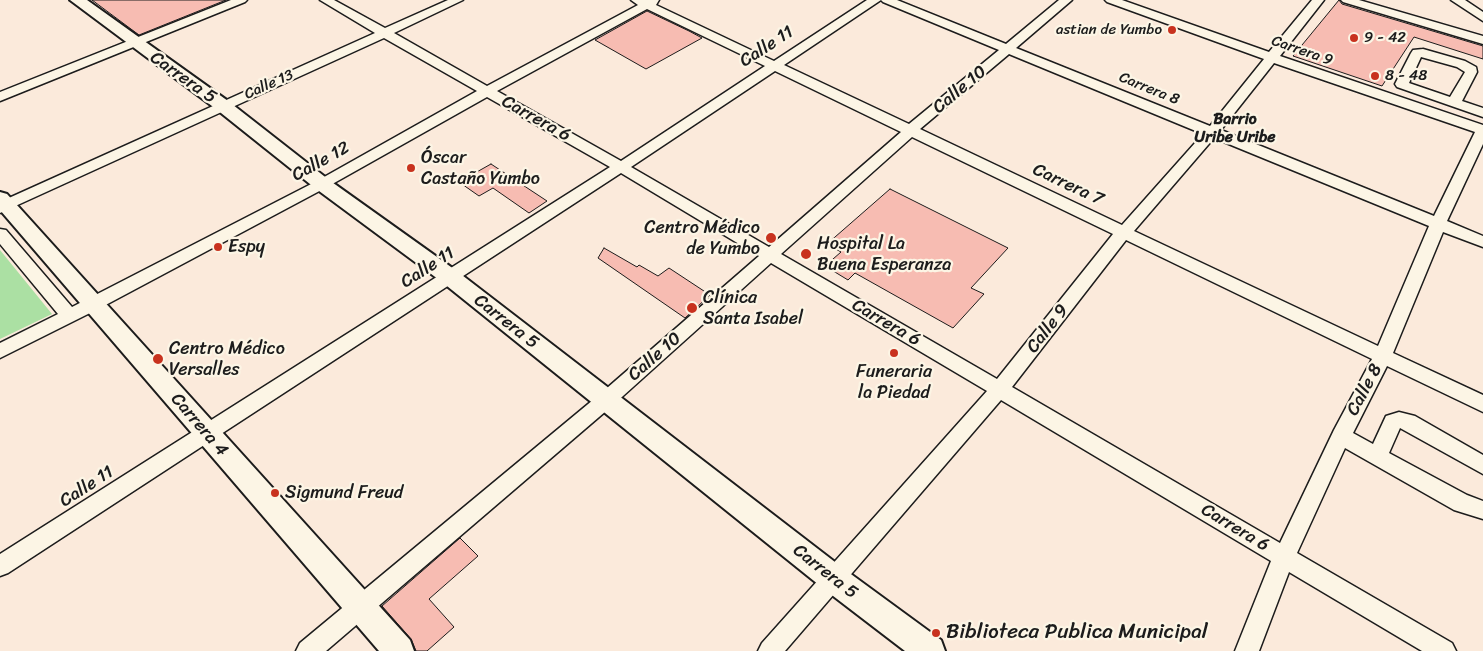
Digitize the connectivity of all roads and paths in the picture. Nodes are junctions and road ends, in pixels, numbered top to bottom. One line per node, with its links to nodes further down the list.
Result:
1 (77, 0): 16 (main road, Carrera 5)
2 (241, 0): 16 (street)
3 (326, 0): 14 (street, Carrera 6)
4 (457, 0): 14 (street, Calle 13)
5 (875, 0): 19 (street, Calle 11)
6 (887, 0): 17 (street, Carrera 8)
7 (1066, 0): 17 (street, Calle 10)
8 (1111, 0): 18 (street, Carrera 9)
9 (1318, 0): 18 (street, Calle 9)
10 (1347, 0): 15 (street)
11 (1457, 0): 13 (street)
12 (647, 2): 19 (street, Carrera 7); 20 (street, Calle 12)
13 (1483, 17)
14 (385, 33): 20 (street, Carrera 6); 23 (street, Calle 13)
15 (1483, 40)
16 (134, 43): 21 (street); 23 (main road, Carrera 5)
17 (1008, 50): 26 (street, Calle 10); 27 (street, Carrera 8)
18 (1273, 58): 25 (street, Carrera 9); 27 (street, Calle 9)
19 (775, 66): 26 (street, Carrera 7); 28 (street, Calle 11)
20 (487, 91): 28 (street, Carrera 6); 29 (street, Calle 12)
21 (0, 97)
22 (1454, 103): 22 (street); 24 (street)
23 (222, 106): 29 (main road, Carrera 5); 30 (street, Calle 13)
24 (1483, 113)
25 (1483, 129): 31 (street, Calle 8)
26 (910, 132): 32 (street, Carrera 7); 35 (street, Calle 10)
27 (1212, 132): 31 (street, Carrera 8); 32 (street, Calle 9)
28 (621, 167): 35 (street, Carrera 6); 36 (street, Calle 11)
29 (322, 184): 36 (main road, Carrera 5); 37 (street, Calle 12)
30 (2, 203): 37 (main road, Carrera 4)
31 (1438, 224): 34 (street, Carrera 8); 40 (street, Calle 8)
32 (1124, 232): 40 (street, Carrera 7); 41 (street, Calle 9)
33 (0, 234): 38 (street)
34 (1483, 242)
35 (771, 255): 41 (street, Carrera 6); 42 (street, Calle 10)
36 (450, 277): 42 (main road, Carrera 5); 44 (street, Calle 11)
37 (94, 304): 38 (street, Calle 12); 44 (main road, Carrera 4)
38 (70, 316): 39 (street, Calle 12)
39 (0, 351)
40 (1383, 356): 43 (street, Carrera 7); 45 (street, Calle 8)
41 (1000, 390): 49 (street, Carrera 6); 51 (street, Calle 9)
42 (606, 400): 51 (main road, Carrera 5); 52 (street, Calle 10)
43 (1483, 404)
44 (206, 434): 50 (street, Calle 11); 52 (main road, Carrera 4)
45 (1341, 436): 46 (street); 49 (street, Calle 8)
46 (1378, 455): 47 (street); 48 (street)
47 (1483, 465)
48 (1483, 510)
49 (1284, 557): 57 (street, Calle 8); 58 (street, Carrera 6)
50 (0, 566)
51 (834, 579): 55 (street, Calle 9); 56 (main road, Carrera 5)
52 (360, 608): 53 (street, Calle 10); 54 (main road, Carrera 4)
53 (308, 651)
54 (399, 651)
55 (770, 651)
56 (930, 651)
57 (1247, 651)
58 (1444, 651)

